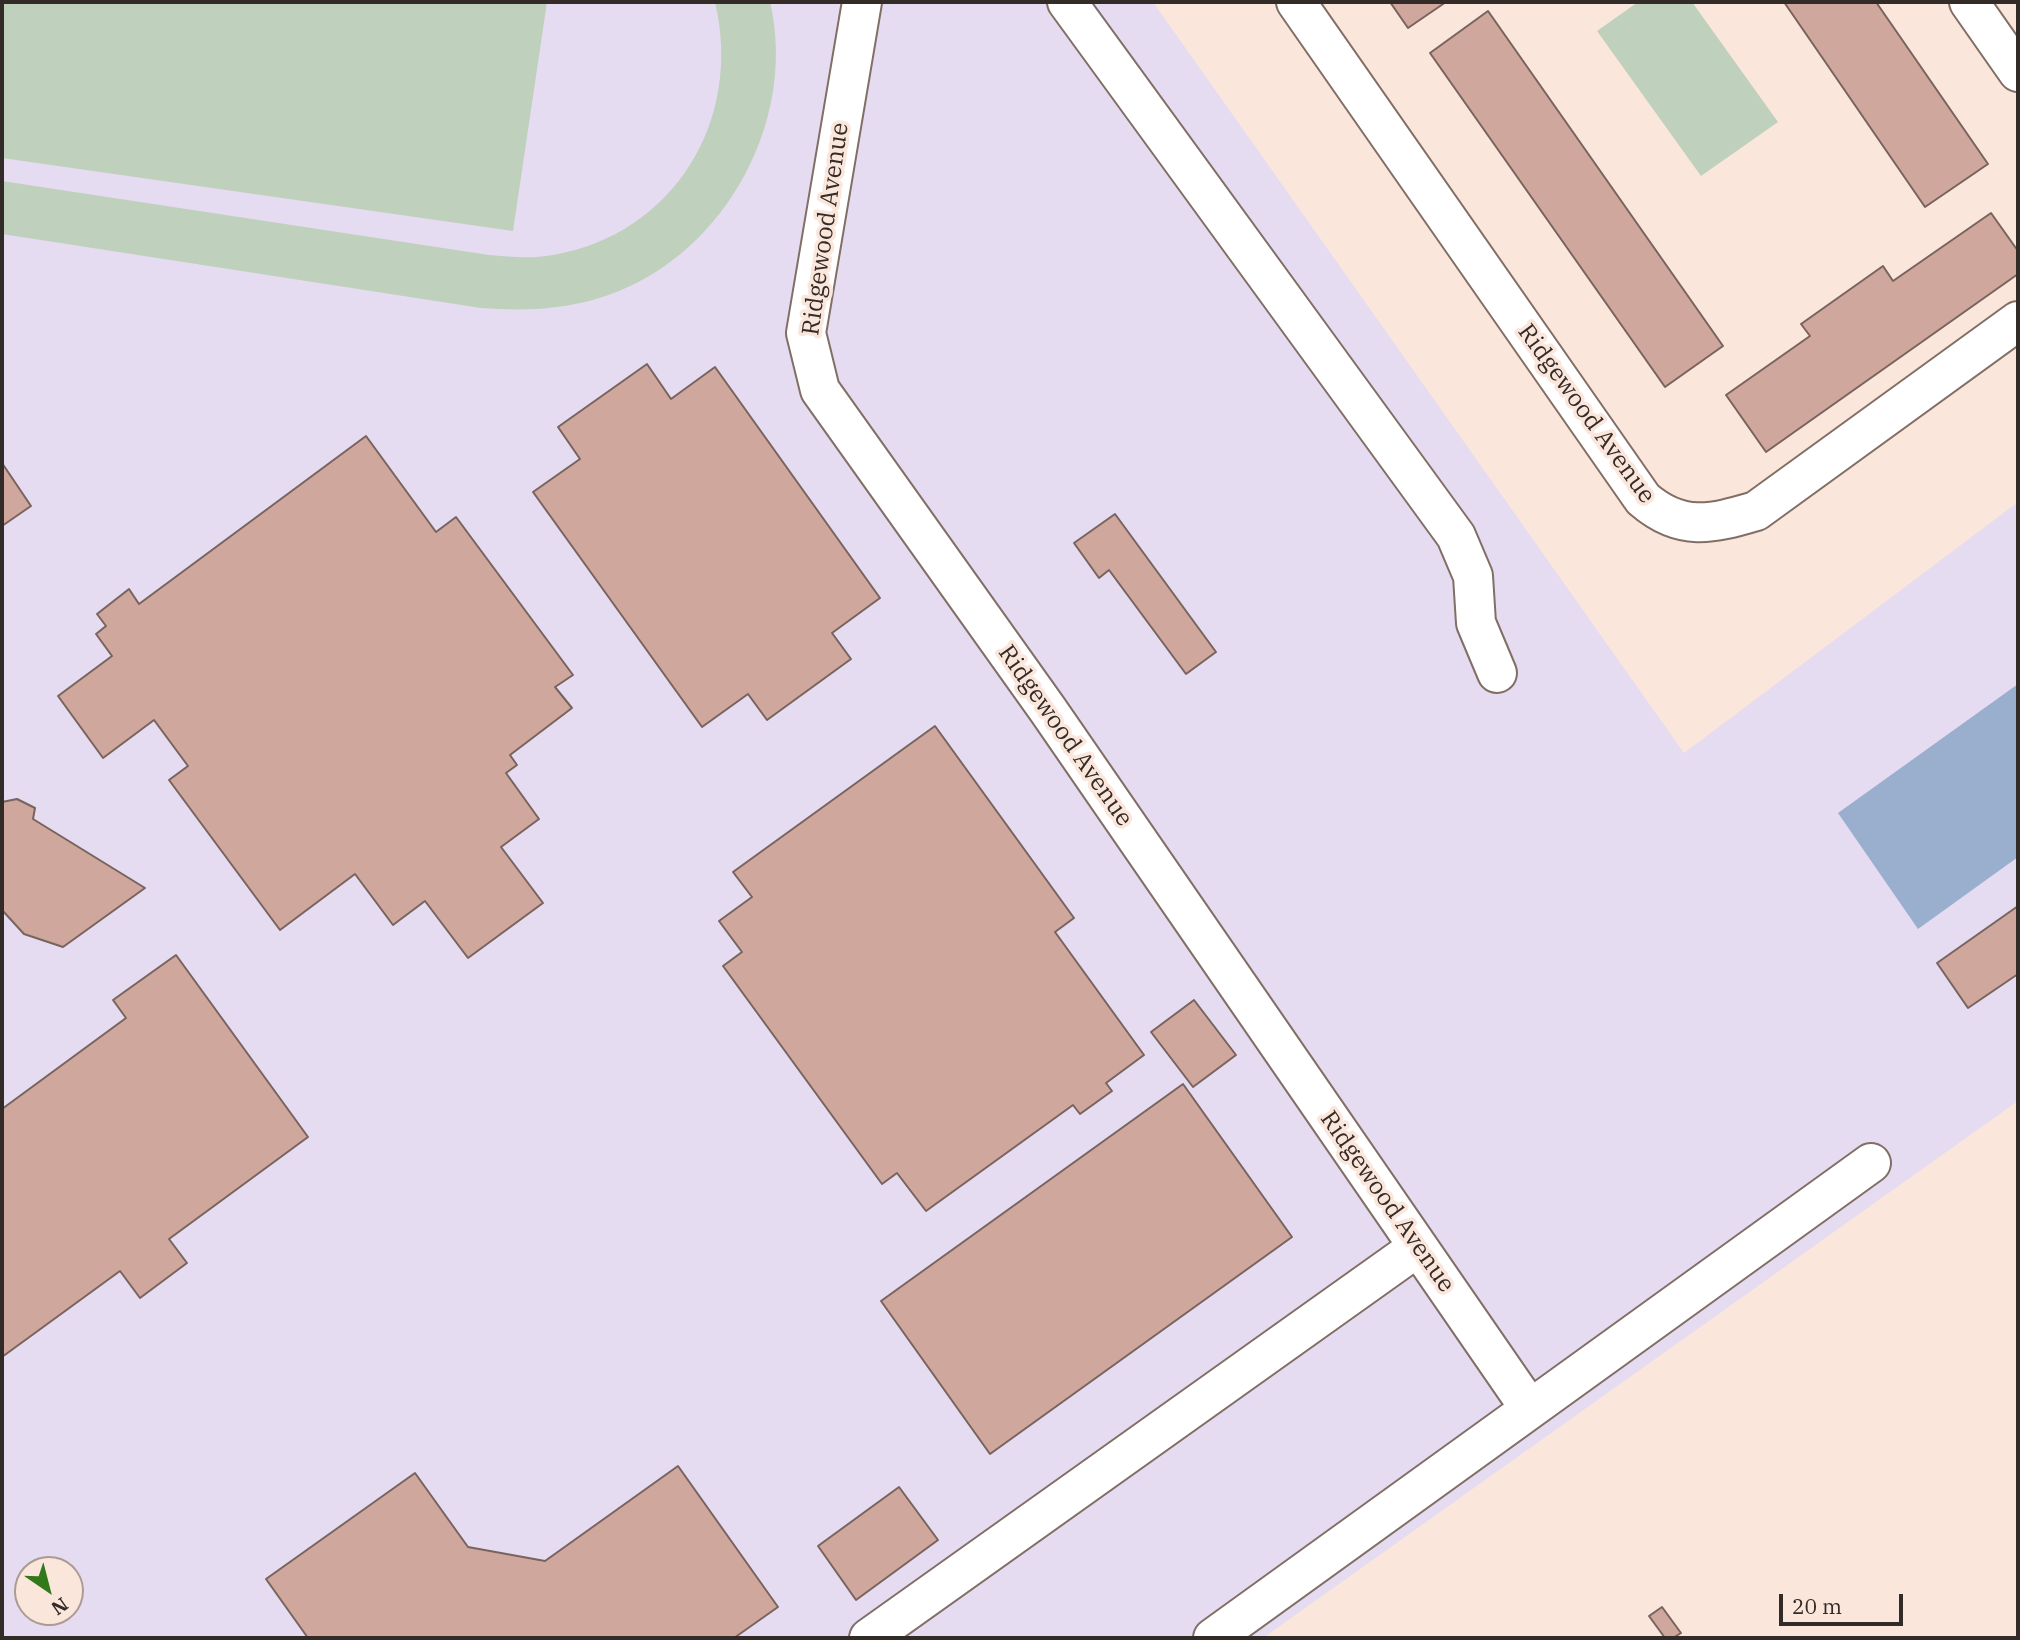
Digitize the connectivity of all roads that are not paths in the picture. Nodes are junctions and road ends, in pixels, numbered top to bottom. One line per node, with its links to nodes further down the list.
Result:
1 (862, 2): 9 (street, Ridgewood Avenue)
2 (1067, 2): 7 (street)
3 (1296, 2): 6 (street, Ridgewood Avenue)
4 (1969, 2): 5 (street)
5 (2018, 72)
6 (2018, 321)
7 (1497, 673)
8 (1871, 1163): 10 (street)
9 (1418, 1247): 10 (street, Ridgewood Avenue); 11 (street)
10 (1530, 1409): 12 (street)
11 (869, 1638)
12 (1213, 1638)

